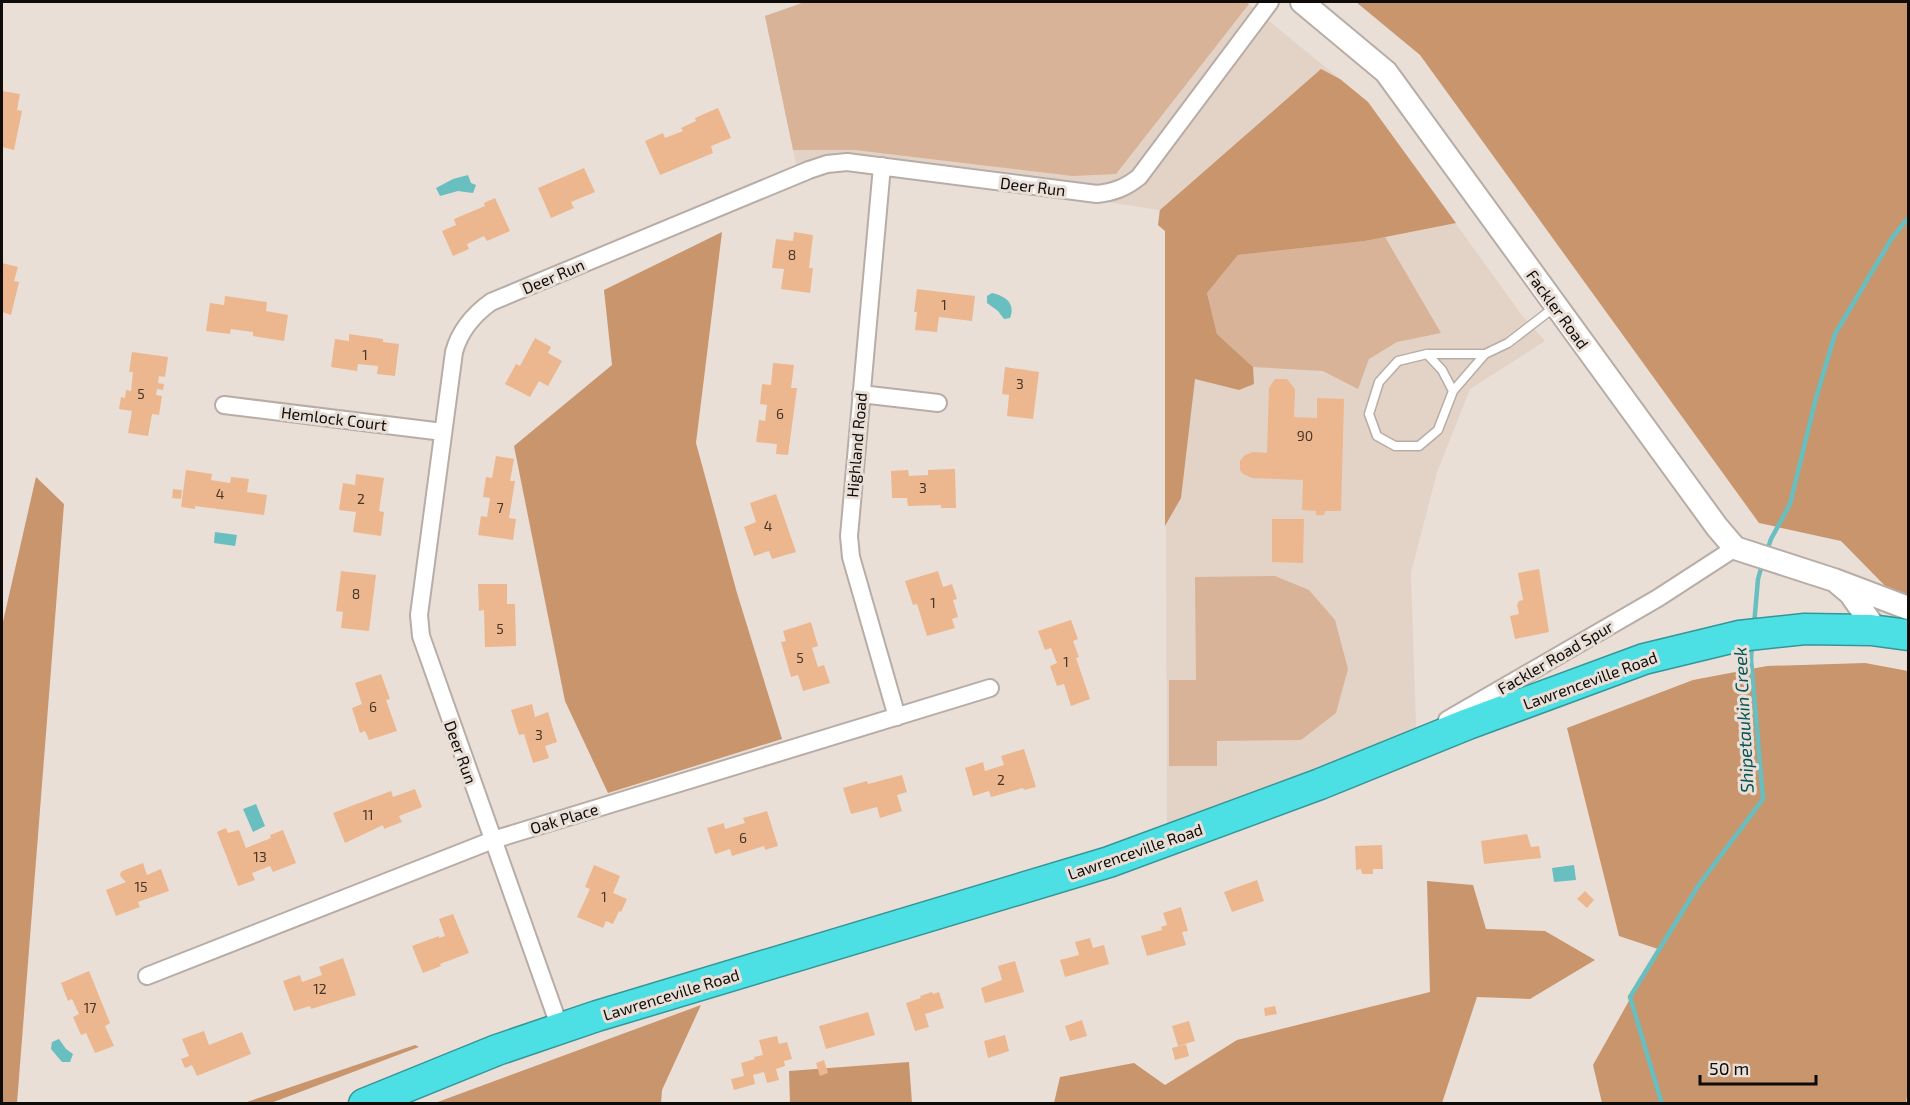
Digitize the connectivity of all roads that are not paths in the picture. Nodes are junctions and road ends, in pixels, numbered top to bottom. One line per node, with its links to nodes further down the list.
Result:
1 (1270, 2): 3 (street, Deer Run)
2 (1302, 2): 4 (street, Fackler Road)
3 (882, 166): 8 (street, Highland Road); 11 (street, Deer Run)
4 (1556, 306): 6 (lane); 12 (street, Fackler Road)
5 (1427, 354): 6 (lane); 7 (lane); 7 (lane)
6 (1485, 354): 7 (lane)
7 (1453, 391)
8 (861, 394): 9 (street); 18 (street, Highland Road)
9 (938, 403)
10 (224, 405): 11 (street, Hemlock Court)
11 (443, 432): 20 (street, Deer Run)
12 (1738, 549): 13 (street); 19 (street, Fackler Road Spur)
13 (1834, 580): 14 (street); 15 (street)
14 (1908, 608)
15 (1876, 630): 16 (highway, Lawrenceville Road); 19 (highway, Lawrenceville Road)
16 (1908, 635)
17 (990, 688): 18 (street, Oak Place)
18 (897, 717): 20 (street, Oak Place)
19 (1373, 763): 22 (highway, Lawrenceville Road)
20 (493, 840): 21 (street, Oak Place); 22 (street, Deer Run)
21 (147, 976)
22 (560, 1028): 23 (highway, Lawrenceville Road)
23 (364, 1104)

